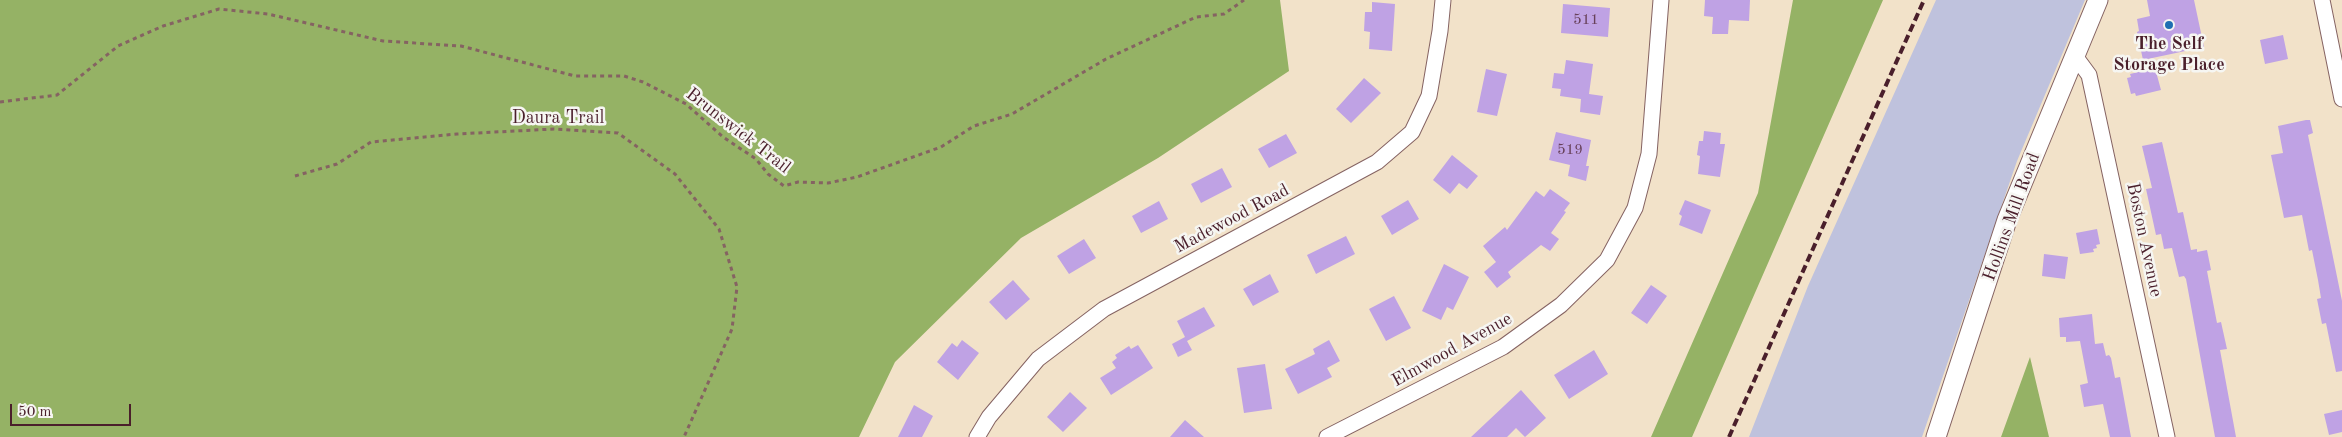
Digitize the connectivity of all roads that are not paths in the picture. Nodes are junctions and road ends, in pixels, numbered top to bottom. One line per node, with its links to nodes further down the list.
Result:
1 (1443, 0): 7 (street, Madewood Road)
2 (1661, 0): 8 (street, Elmwood Avenue)
3 (2098, 0): 5 (street, Hollins Mill Road)
4 (2322, 0): 6 (street)
5 (2075, 56): 9 (street, Hollins Mill Road); 10 (street, Boston Avenue)
6 (2342, 99)
7 (977, 437)
8 (1327, 437)
9 (1936, 437)
10 (2167, 437)

